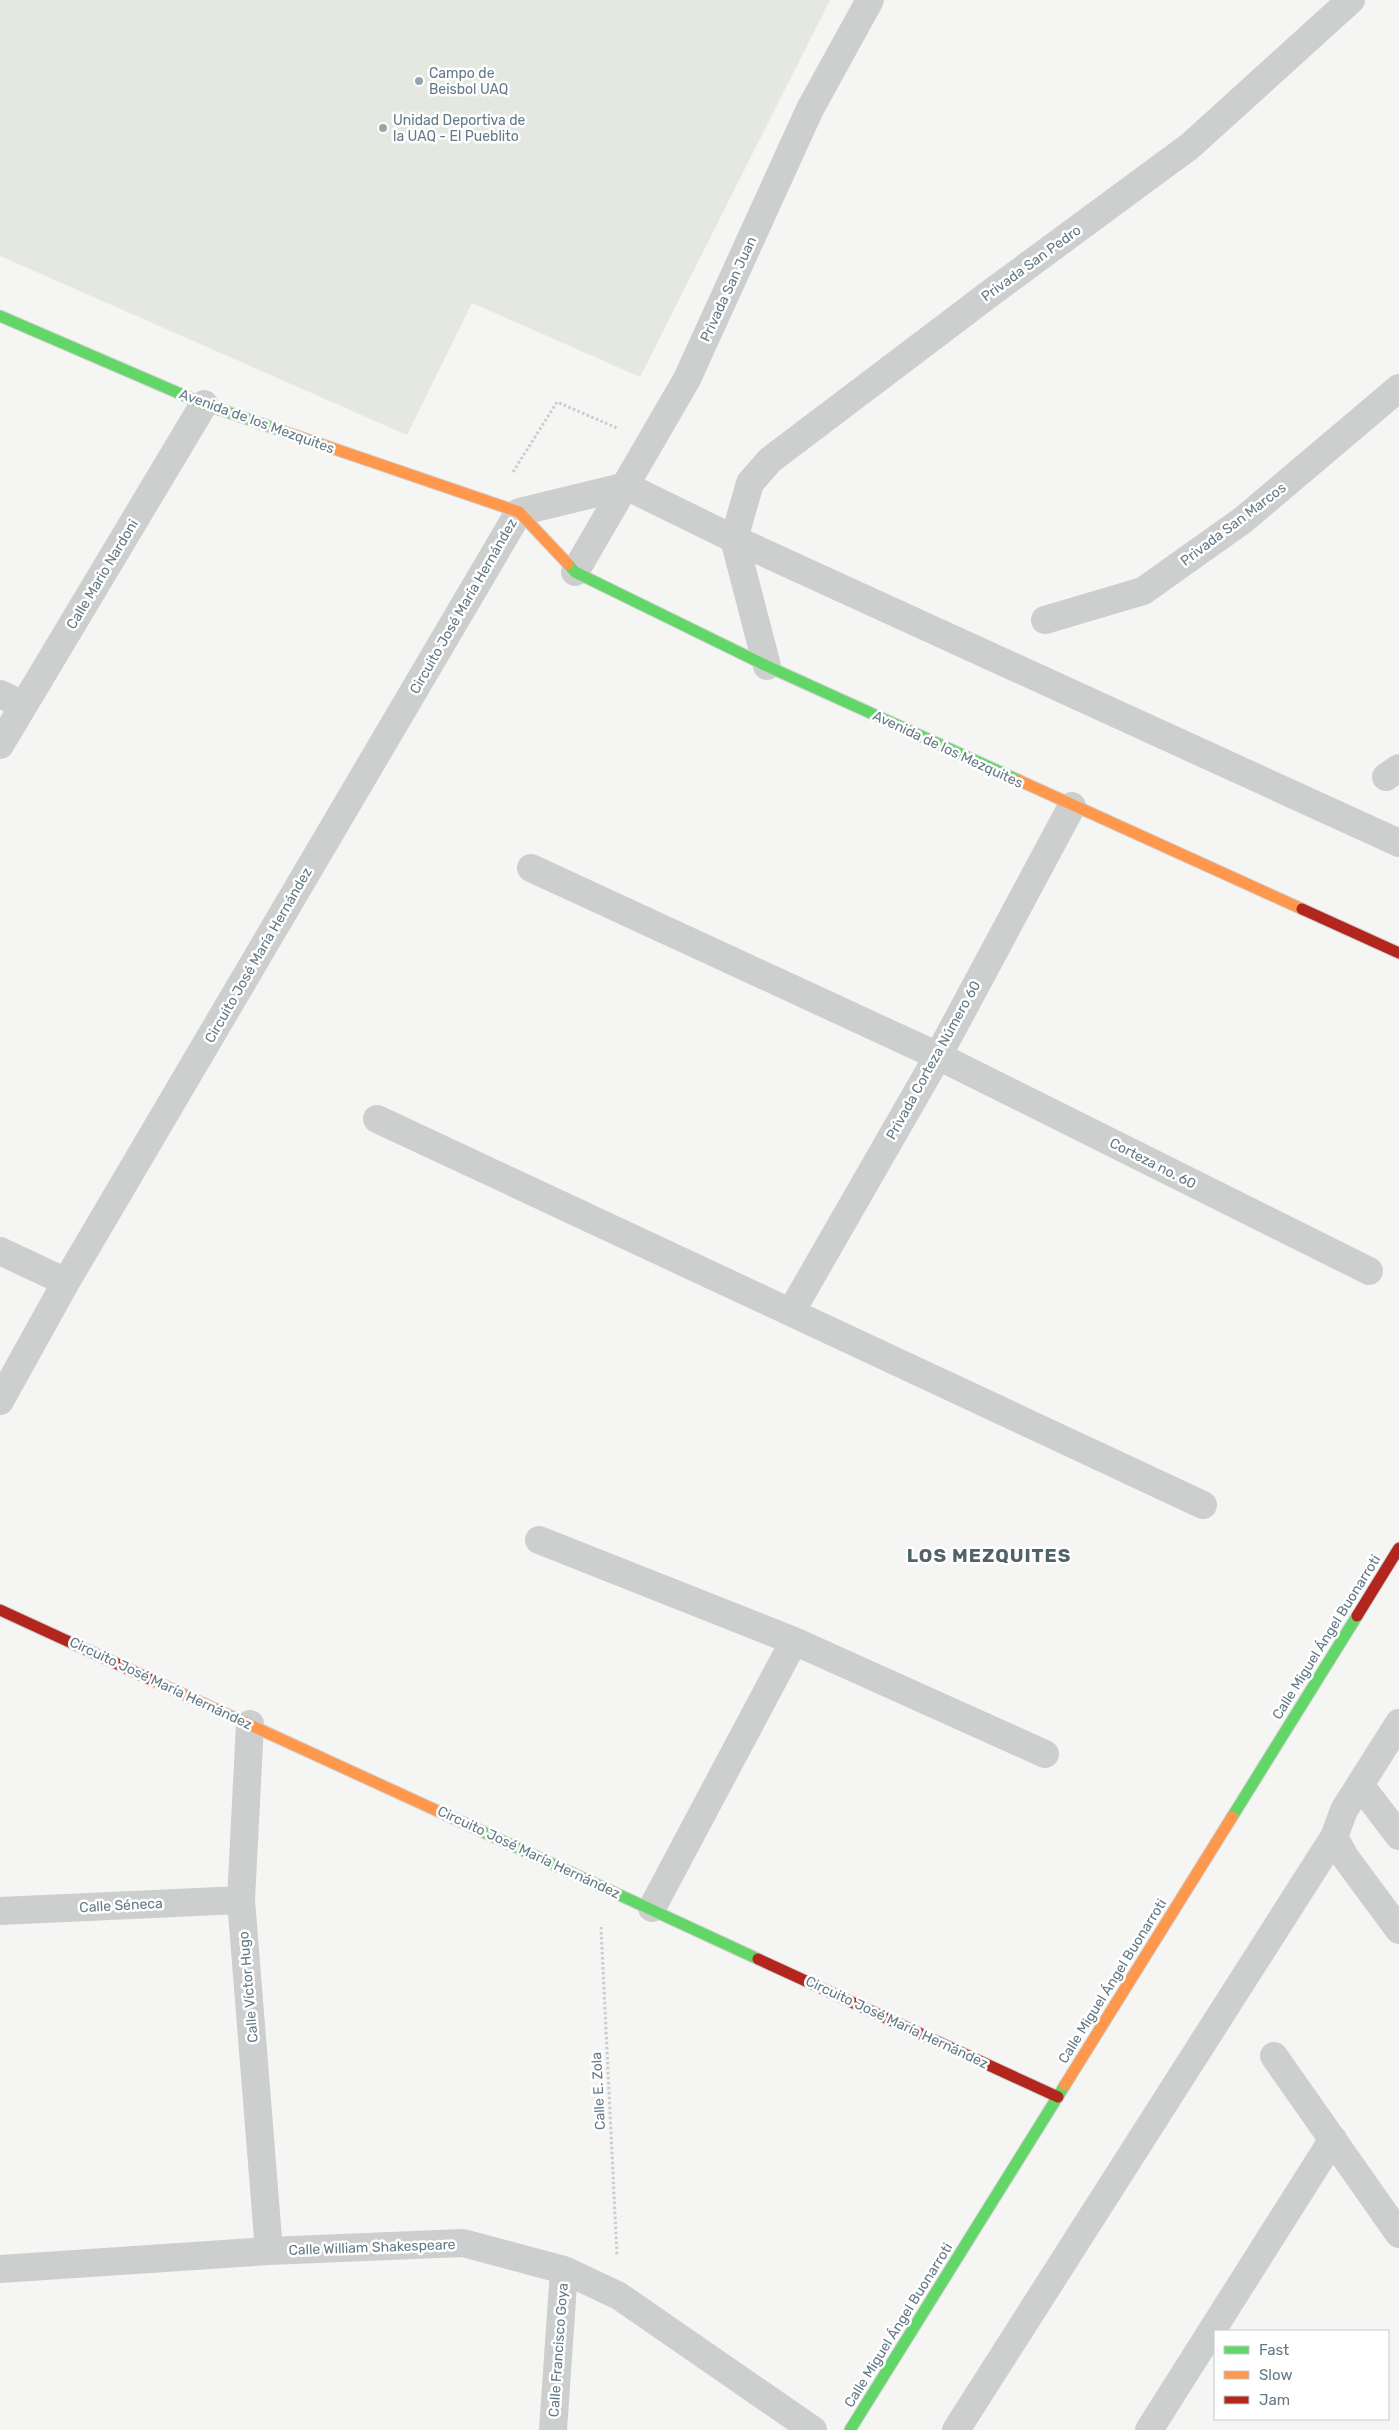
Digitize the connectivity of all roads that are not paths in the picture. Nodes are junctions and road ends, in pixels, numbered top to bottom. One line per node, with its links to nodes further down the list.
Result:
1 (870, 0): 6 (street, Privada San Juan)
2 (1351, 0): 8 (street, Privada San Pedro)
3 (0, 316): 5 (street, Avenida de los Mezquites)
4 (1399, 388): 10 (street, Privada San Marcos)
5 (204, 404): 7 (street, Avenida de los Mezquites); 12 (street, Calle Mario Nardoni)
6 (626, 486): 7 (street); 8 (street); 9 (street, Privada San Juan)
7 (519, 512): 9 (street, Avenida de los Mezquites); 22 (street, Circuito José María Hernández)
8 (734, 539): 11 (street); 15 (street)
9 (575, 572): 11 (street, Avenida de los Mezquites)
10 (1045, 620)
11 (768, 666): 14 (street, Avenida de los Mezquites)
12 (12, 699): 13 (street, Calle Mario Nardoni)
13 (0, 745)
14 (1072, 806): 17 (street, Avenida de los Mezquites); 18 (street, Privada Corteza Número 60)
15 (1399, 843)
16 (531, 868): 18 (street, Corteza no. 60)
17 (1399, 953)
18 (938, 1056): 21 (street, Corteza no. 60); 23 (street, Privada Corteza Número 60)
19 (377, 1119): 23 (street)
20 (0, 1251): 22 (street)
21 (1369, 1271)
22 (66, 1282): 24 (street, Circuito José María Hernández)
23 (791, 1312): 25 (street)
24 (0, 1401)
25 (1204, 1505)
26 (539, 1540): 29 (street)
27 (1399, 1548): 41 (street, Calle Miguel Ángel Buonarroti)
28 (0, 1610): 31 (street, Circuito José María Hernández)
29 (794, 1641): 32 (street); 37 (street)
30 (1399, 1723): 33 (street)
31 (250, 1724): 36 (street, Calle Víctor Hugo); 37 (street, Circuito José María Hernández)
32 (1045, 1754)
33 (1361, 1786): 34 (street); 35 (street)
34 (1399, 1836)
35 (1334, 1837): 39 (street); 50 (street)
36 (241, 1900): 38 (street, Calle Séneca); 44 (street, Calle Víctor Hugo)
37 (652, 1908): 41 (street, Circuito José María Hernández)
38 (0, 1911)
39 (1399, 1930)
40 (1274, 2056): 42 (street)
41 (1058, 2096): 49 (street, Calle Miguel Ángel Buonarroti)
42 (1332, 2139): 43 (street); 51 (street)
43 (1399, 2234)
44 (269, 2251): 45 (street, Calle William Shakespeare); 46 (street, Calle William Shakespeare)
45 (0, 2269)
46 (564, 2270): 47 (street, Calle Francisco Goya); 48 (street, Calle William Shakespeare)
47 (553, 2430)
48 (813, 2430)
49 (850, 2430)
50 (956, 2430)
51 (1149, 2430)

